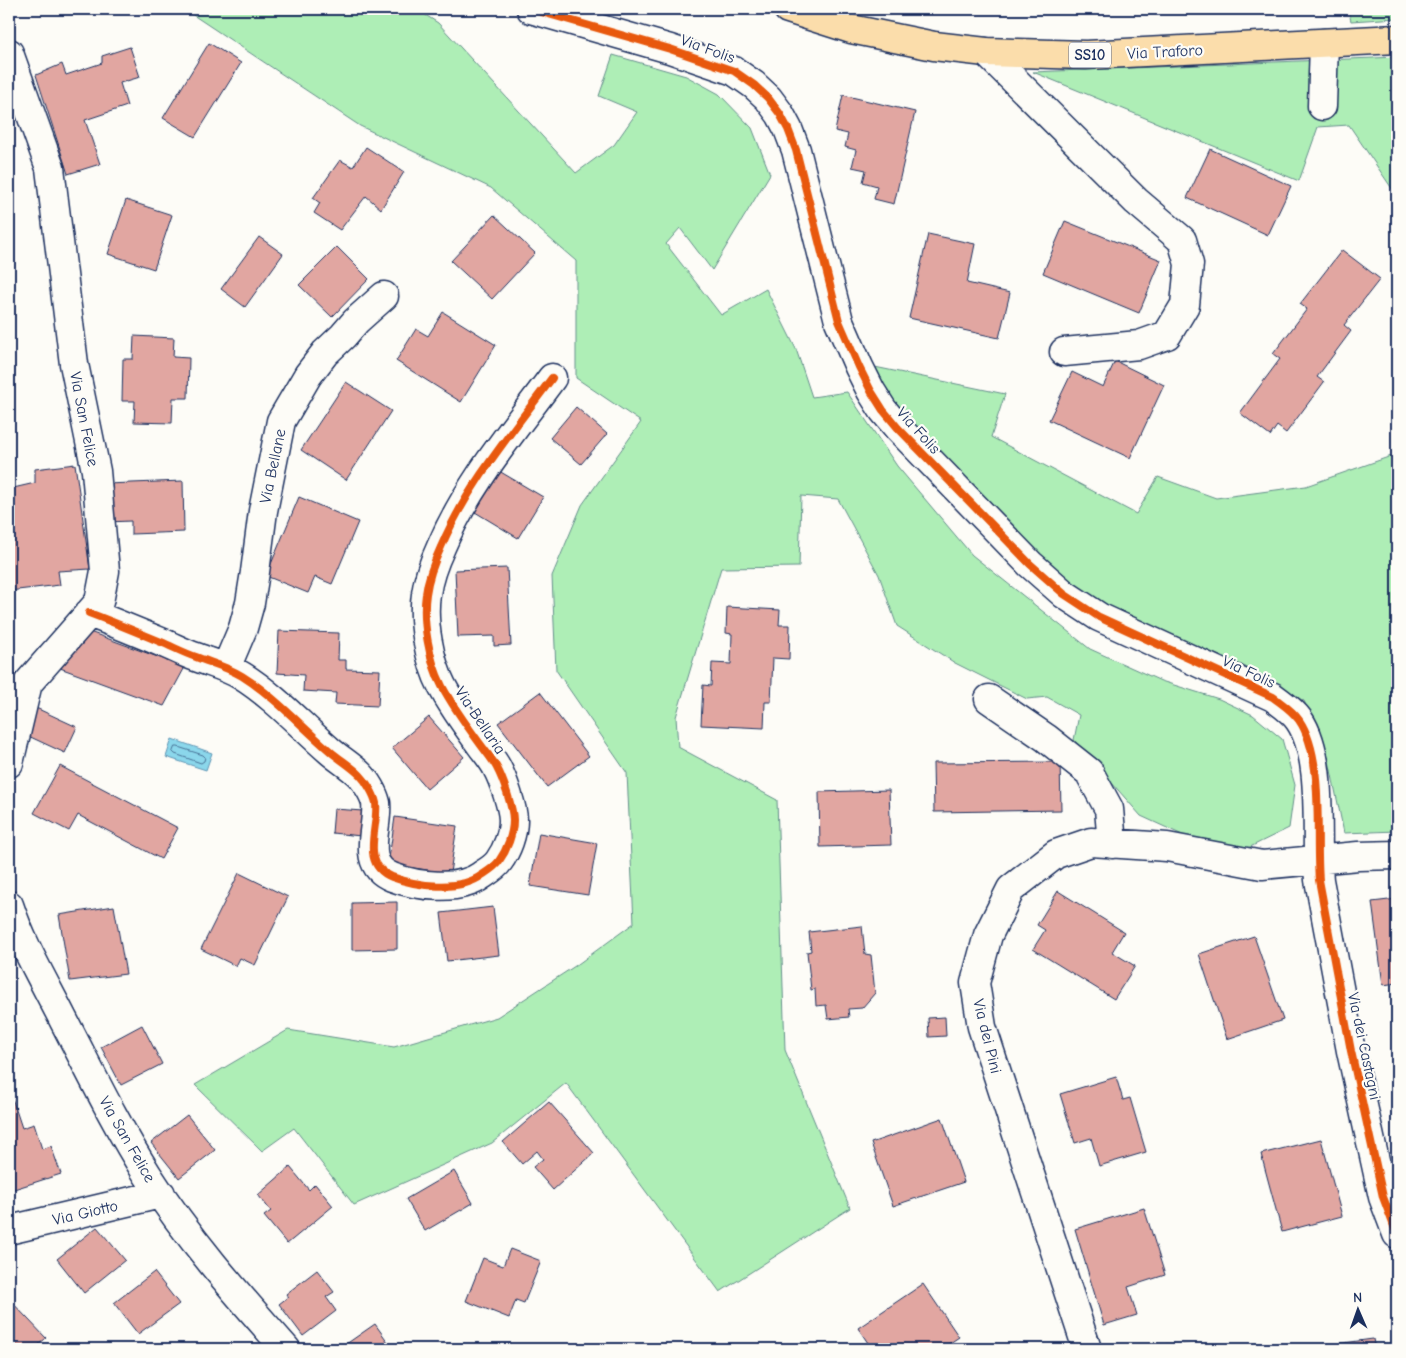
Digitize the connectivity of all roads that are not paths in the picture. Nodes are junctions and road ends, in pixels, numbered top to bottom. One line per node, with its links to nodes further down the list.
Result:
1 (531, 9): 18 (street, Via Folis)
2 (788, 9): 5 (main road, Via Traforo / SS10)
3 (1397, 39): 4 (main road, Via Traforo / SS10)
4 (1324, 43): 5 (main road, Via Traforo / SS10); 7 (street)
5 (986, 52): 9 (street)
6 (9, 53): 11 (street, Via San Felice)
7 (1322, 106)
8 (384, 296): 12 (street, Via Bellane)
9 (1064, 352)
10 (552, 378): 12 (street, Via Bellaria)
11 (89, 613): 12 (street, Via Bellaria); 13 (street, Via San Felice)
12 (226, 668)
13 (19, 679): 15 (street, Via San Felice)
14 (988, 699): 16 (street)
15 (9, 764)
16 (1112, 844): 18 (street, Via dei Pini); 24 (street, Via dei Pini)
17 (1397, 855): 18 (street, Via dei Pini)
18 (1317, 860): 22 (street, Via dei Castagni)
19 (9, 905): 20 (street, Via San Felice)
20 (161, 1194): 21 (street, Via Giotto); 23 (street, Via San Felice)
21 (9, 1230)
22 (1397, 1234)
23 (286, 1349)
24 (1087, 1349)

